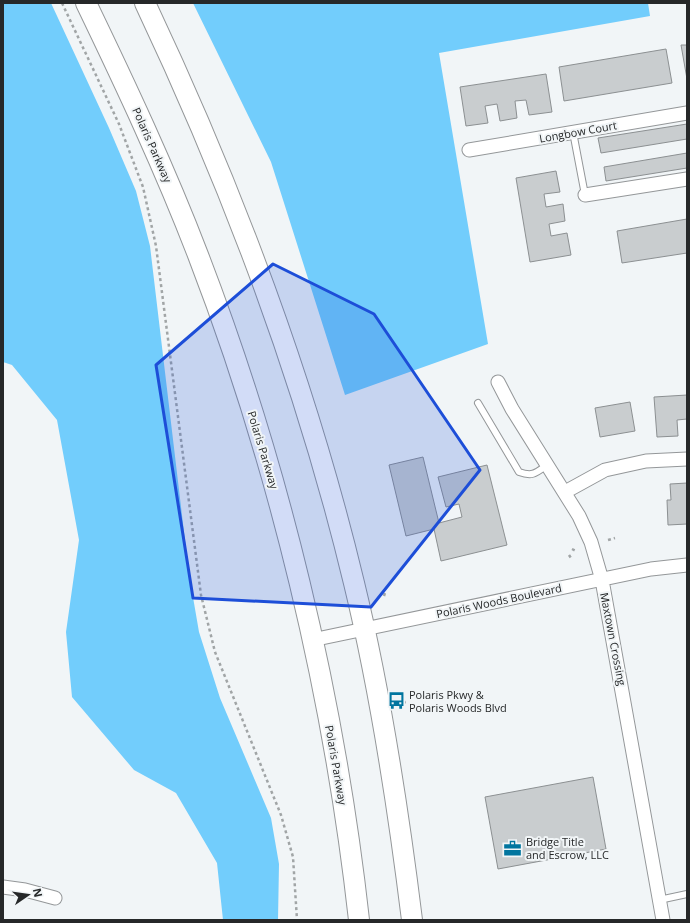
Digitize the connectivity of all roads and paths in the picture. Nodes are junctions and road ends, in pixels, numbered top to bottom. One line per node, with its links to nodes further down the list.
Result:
1 (62, 3): 30 (path)
2 (86, 3): 23 (main road, Polaris Parkway)
3 (145, 3): 22 (main road)
4 (687, 113): 5 (street, Longbow Court)
5 (573, 132): 6 (street, Longbow Court); 8 (lane)
6 (469, 150)
7 (687, 179): 8 (street)
8 (585, 195)
9 (498, 382): 12 (street, Maxtown Crossing)
10 (478, 403): 12 (lane)
11 (687, 459): 13 (street)
12 (547, 465): 13 (street, Maxtown Crossing)
13 (565, 492): 21 (street, Maxtown Crossing)
14 (615, 538): 15 (path)
15 (608, 540)
16 (572, 549): 17 (path)
17 (576, 551)
18 (569, 555): 19 (path)
19 (572, 558)
20 (687, 565): 21 (street, Polaris Woods Boulevard)
21 (602, 580): 22 (street, Polaris Woods Boulevard); 29 (street, Maxtown Crossing)
22 (364, 630): 23 (street, Polaris Woods Boulevard); 32 (main road)
23 (312, 640): 31 (main road, Polaris Parkway)
24 (406, 702): 25 (path)
25 (394, 705)
26 (3, 887): 28 (street)
27 (687, 894): 29 (lane)
28 (55, 898)
29 (660, 900): 33 (street, Maxtown Crossing)
30 (297, 920)
31 (359, 920)
32 (412, 920)
33 (663, 920)

